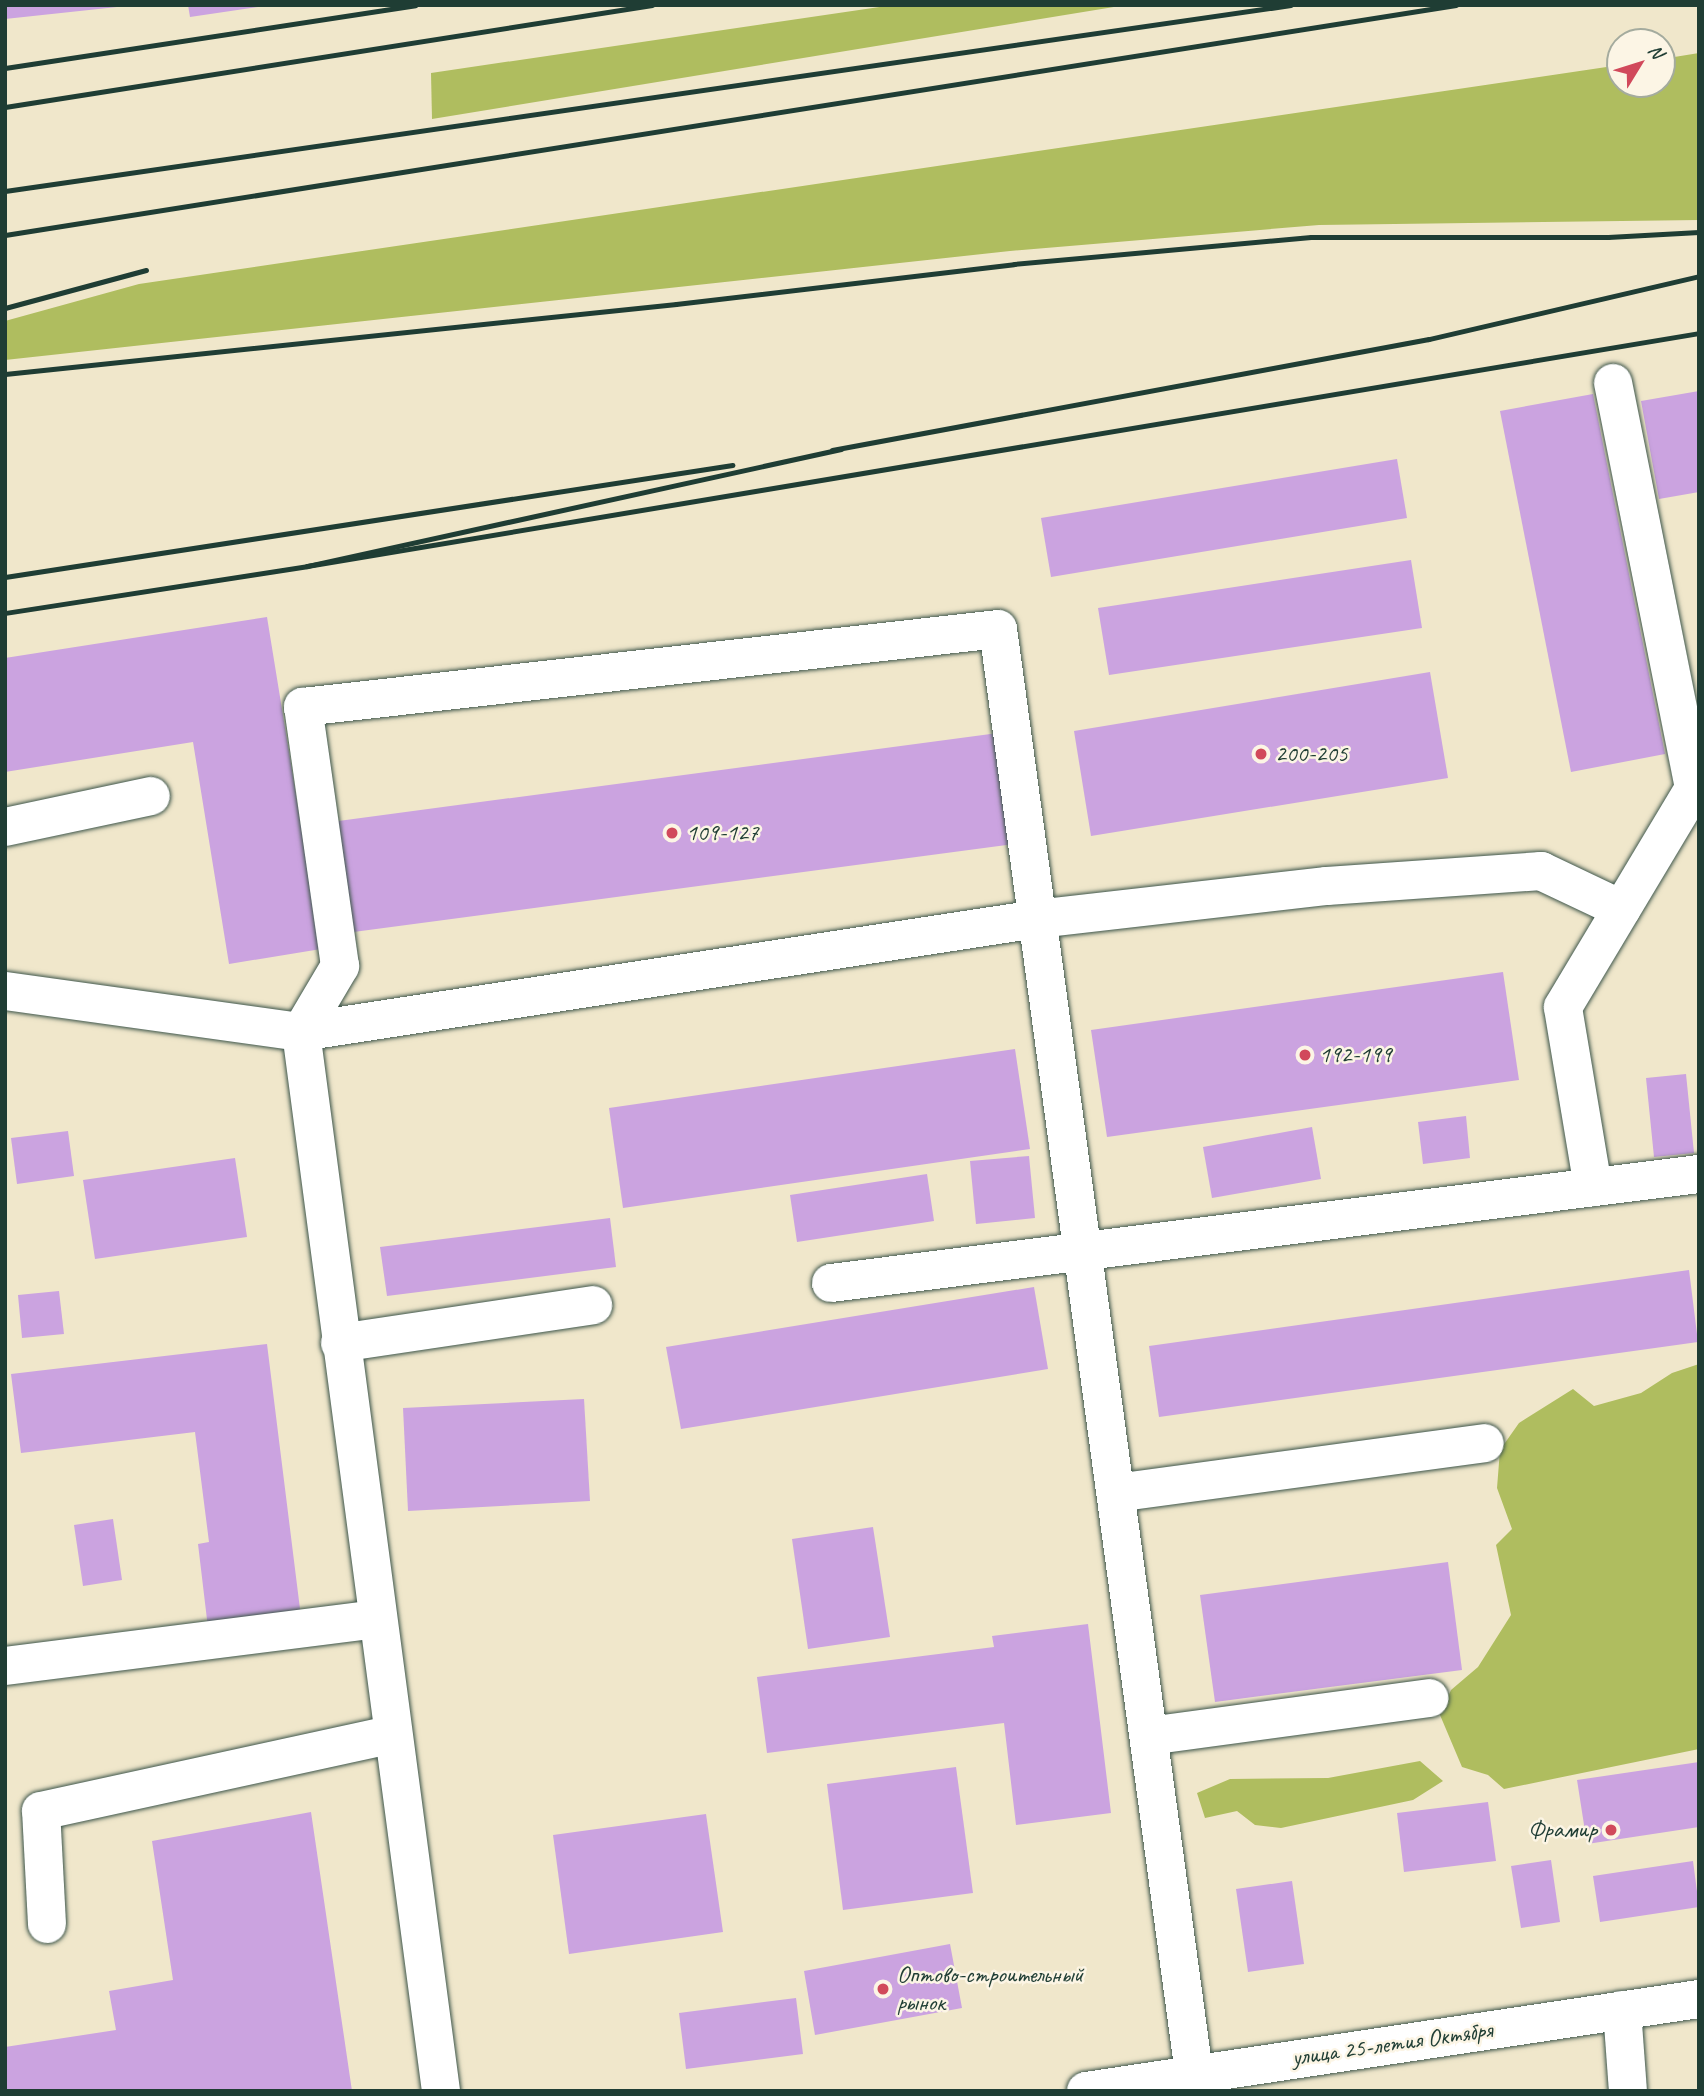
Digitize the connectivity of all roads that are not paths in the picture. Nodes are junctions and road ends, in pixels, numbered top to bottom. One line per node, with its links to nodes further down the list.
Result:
1 (1614, 383): 4 (street)
2 (151, 796): 3 (street)
3 (5, 827)
4 (1621, 909): 5 (street); 9 (street)
5 (1037, 919): 7 (street); 7 (street); 10 (street)
6 (5, 990): 7 (street)
7 (301, 1032): 13 (street)
8 (1699, 1174): 9 (street)
9 (1593, 1188): 10 (street)
10 (1083, 1252): 11 (street); 15 (street)
11 (831, 1283)
12 (593, 1305): 13 (street)
13 (340, 1343): 16 (street)
14 (1485, 1443): 15 (street)
15 (1116, 1493): 20 (street)
16 (377, 1619): 17 (street); 19 (street)
17 (5, 1666)
18 (1429, 1698): 20 (street)
19 (393, 1734): 21 (street); 25 (street)
20 (1149, 1736): 24 (street)
21 (47, 1924)
22 (1699, 1999): 23 (street, улица 25-летия Октября)
23 (1622, 2010): 24 (street, улица 25-летия Октября); 27 (street)
24 (1194, 2073): 26 (street, улица 25-летия Октября)
25 (441, 2091)
26 (1086, 2091)
27 (1628, 2091)

